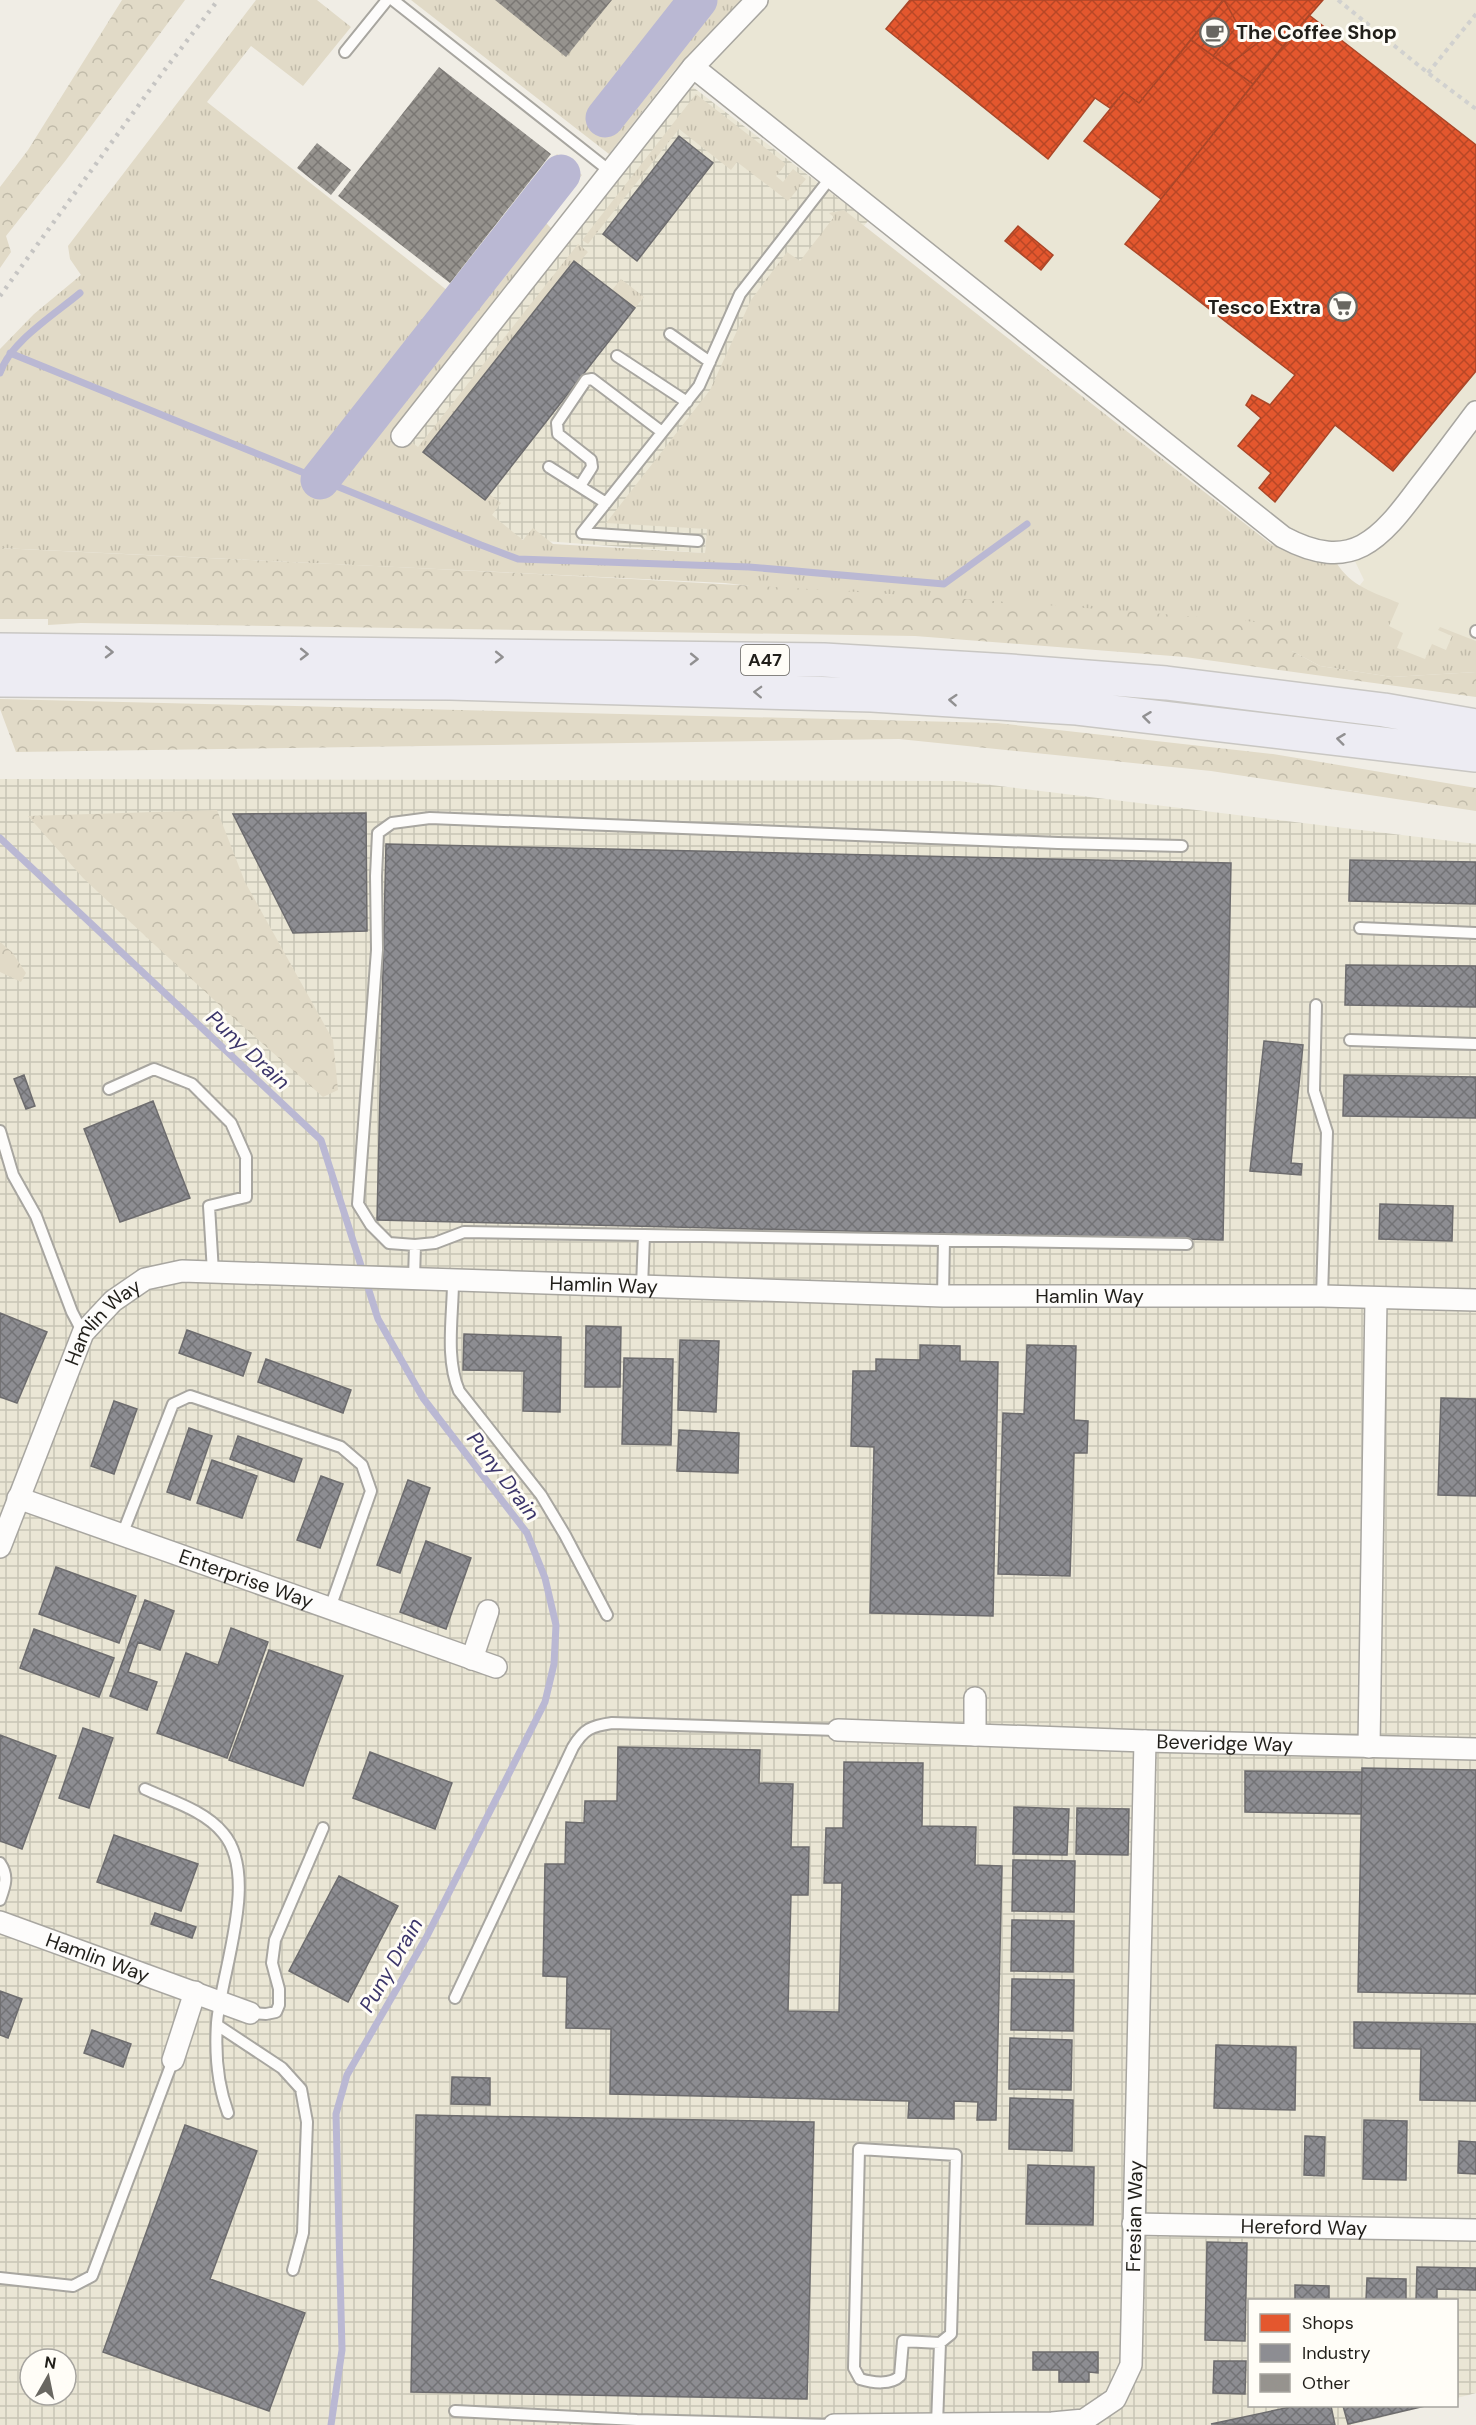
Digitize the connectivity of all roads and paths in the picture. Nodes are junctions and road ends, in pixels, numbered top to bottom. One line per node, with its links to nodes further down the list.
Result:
1 (387, 0): 6 (lane)
2 (393, 0): 10 (lane)
3 (757, 0): 7 (street)
4 (1338, 0): 8 (path)
5 (1476, 14): 8 (path)
6 (345, 52)
7 (693, 67): 10 (street); 11 (street)
8 (1428, 74): 9 (path)
9 (1476, 109)
10 (611, 172): 18 (street)
11 (831, 177): 14 (lane); 16 (street)
12 (670, 334): 14 (lane)
13 (618, 356): 15 (lane)
14 (710, 362): 15 (lane)
15 (687, 402): 17 (lane)
16 (1476, 412)
17 (662, 432): 20 (lane); 21 (lane)
18 (402, 436)
19 (549, 467): 20 (lane)
20 (579, 486): 21 (lane)
21 (606, 503): 22 (lane)
22 (698, 541)
23 (0, 650): 24 (highway, A47)
24 (50, 666): 25 (highway, A47); 26 (highway, A47, one-way to 26); 27 (highway, A47, one-way to 24)
25 (0, 680)
26 (1476, 726)
27 (1399, 746): 28 (highway, A47); 29 (highway)
28 (1476, 755)
29 (1476, 766)
30 (1182, 846): 43 (lane)
31 (1360, 928): 32 (lane)
32 (1476, 933)
33 (1316, 1005): 49 (lane)
34 (1350, 1040): 35 (lane)
35 (1476, 1044)
36 (109, 1089): 44 (lane)
37 (0, 1131): 39 (lane)
38 (0, 1170): 39 (lane)
39 (13, 1176): 52 (lane)
40 (644, 1235): 41 (lane); 43 (lane); 47 (lane)
41 (944, 1240): 42 (lane); 48 (lane)
42 (1187, 1244)
43 (415, 1245): 45 (lane)
44 (213, 1272): 45 (street, Hamlin Way); 52 (street, Hamlin Way)
45 (414, 1279): 46 (street, Hamlin Way)
46 (453, 1281): 47 (street, Hamlin Way); 58 (lane)
47 (642, 1287): 48 (street, Hamlin Way)
48 (943, 1296): 49 (street, Hamlin Way)
49 (1322, 1296): 50 (street, Hamlin Way)
50 (1376, 1299): 51 (street, Hamlin Way); 65 (street)
51 (1476, 1300)
52 (83, 1333): 53 (street, Hamlin Way)
53 (18, 1498): 54 (street, Enterprise Way); 55 (street, Hamlin Way)
54 (122, 1535): 56 (street, Enterprise Way); 56 (lane)
55 (0, 1547)
56 (330, 1608): 59 (street, Enterprise Way)
57 (488, 1611): 59 (street)
58 (607, 1615)
59 (472, 1659): 60 (street, Enterprise Way)
60 (496, 1667)
61 (975, 1698): 63 (street)
62 (838, 1730): 63 (street, Beveridge Way); 73 (lane)
63 (975, 1735): 64 (street, Beveridge Way)
64 (1145, 1741): 65 (street, Beveridge Way); 79 (street, Fresian Way)
65 (1369, 1747): 66 (street, Beveridge Way)
66 (1476, 1749)
67 (144, 1789): 74 (lane)
68 (323, 1828): 75 (lane)
69 (0, 1863): 70 (lane)
70 (0, 1900)
71 (0, 1922): 72 (street, Hamlin Way)
72 (195, 1992): 74 (street, Hamlin Way); 77 (street)
73 (455, 1998)
74 (220, 2002): 75 (street, Hamlin Way); 76 (lane)
75 (250, 2013)
76 (217, 2025): 78 (lane); 81 (lane)
77 (172, 2060): 82 (lane)
78 (228, 2113)
79 (1132, 2224): 80 (street, Hereford Way); 85 (street, Fresian Way)
80 (1476, 2230)
81 (293, 2270)
82 (0, 2278)
83 (940, 2343): 83 (lane); 85 (lane)
84 (455, 2411): 86 (lane)
85 (937, 2424): 86 (street, Fresian Way)
86 (834, 2425)

